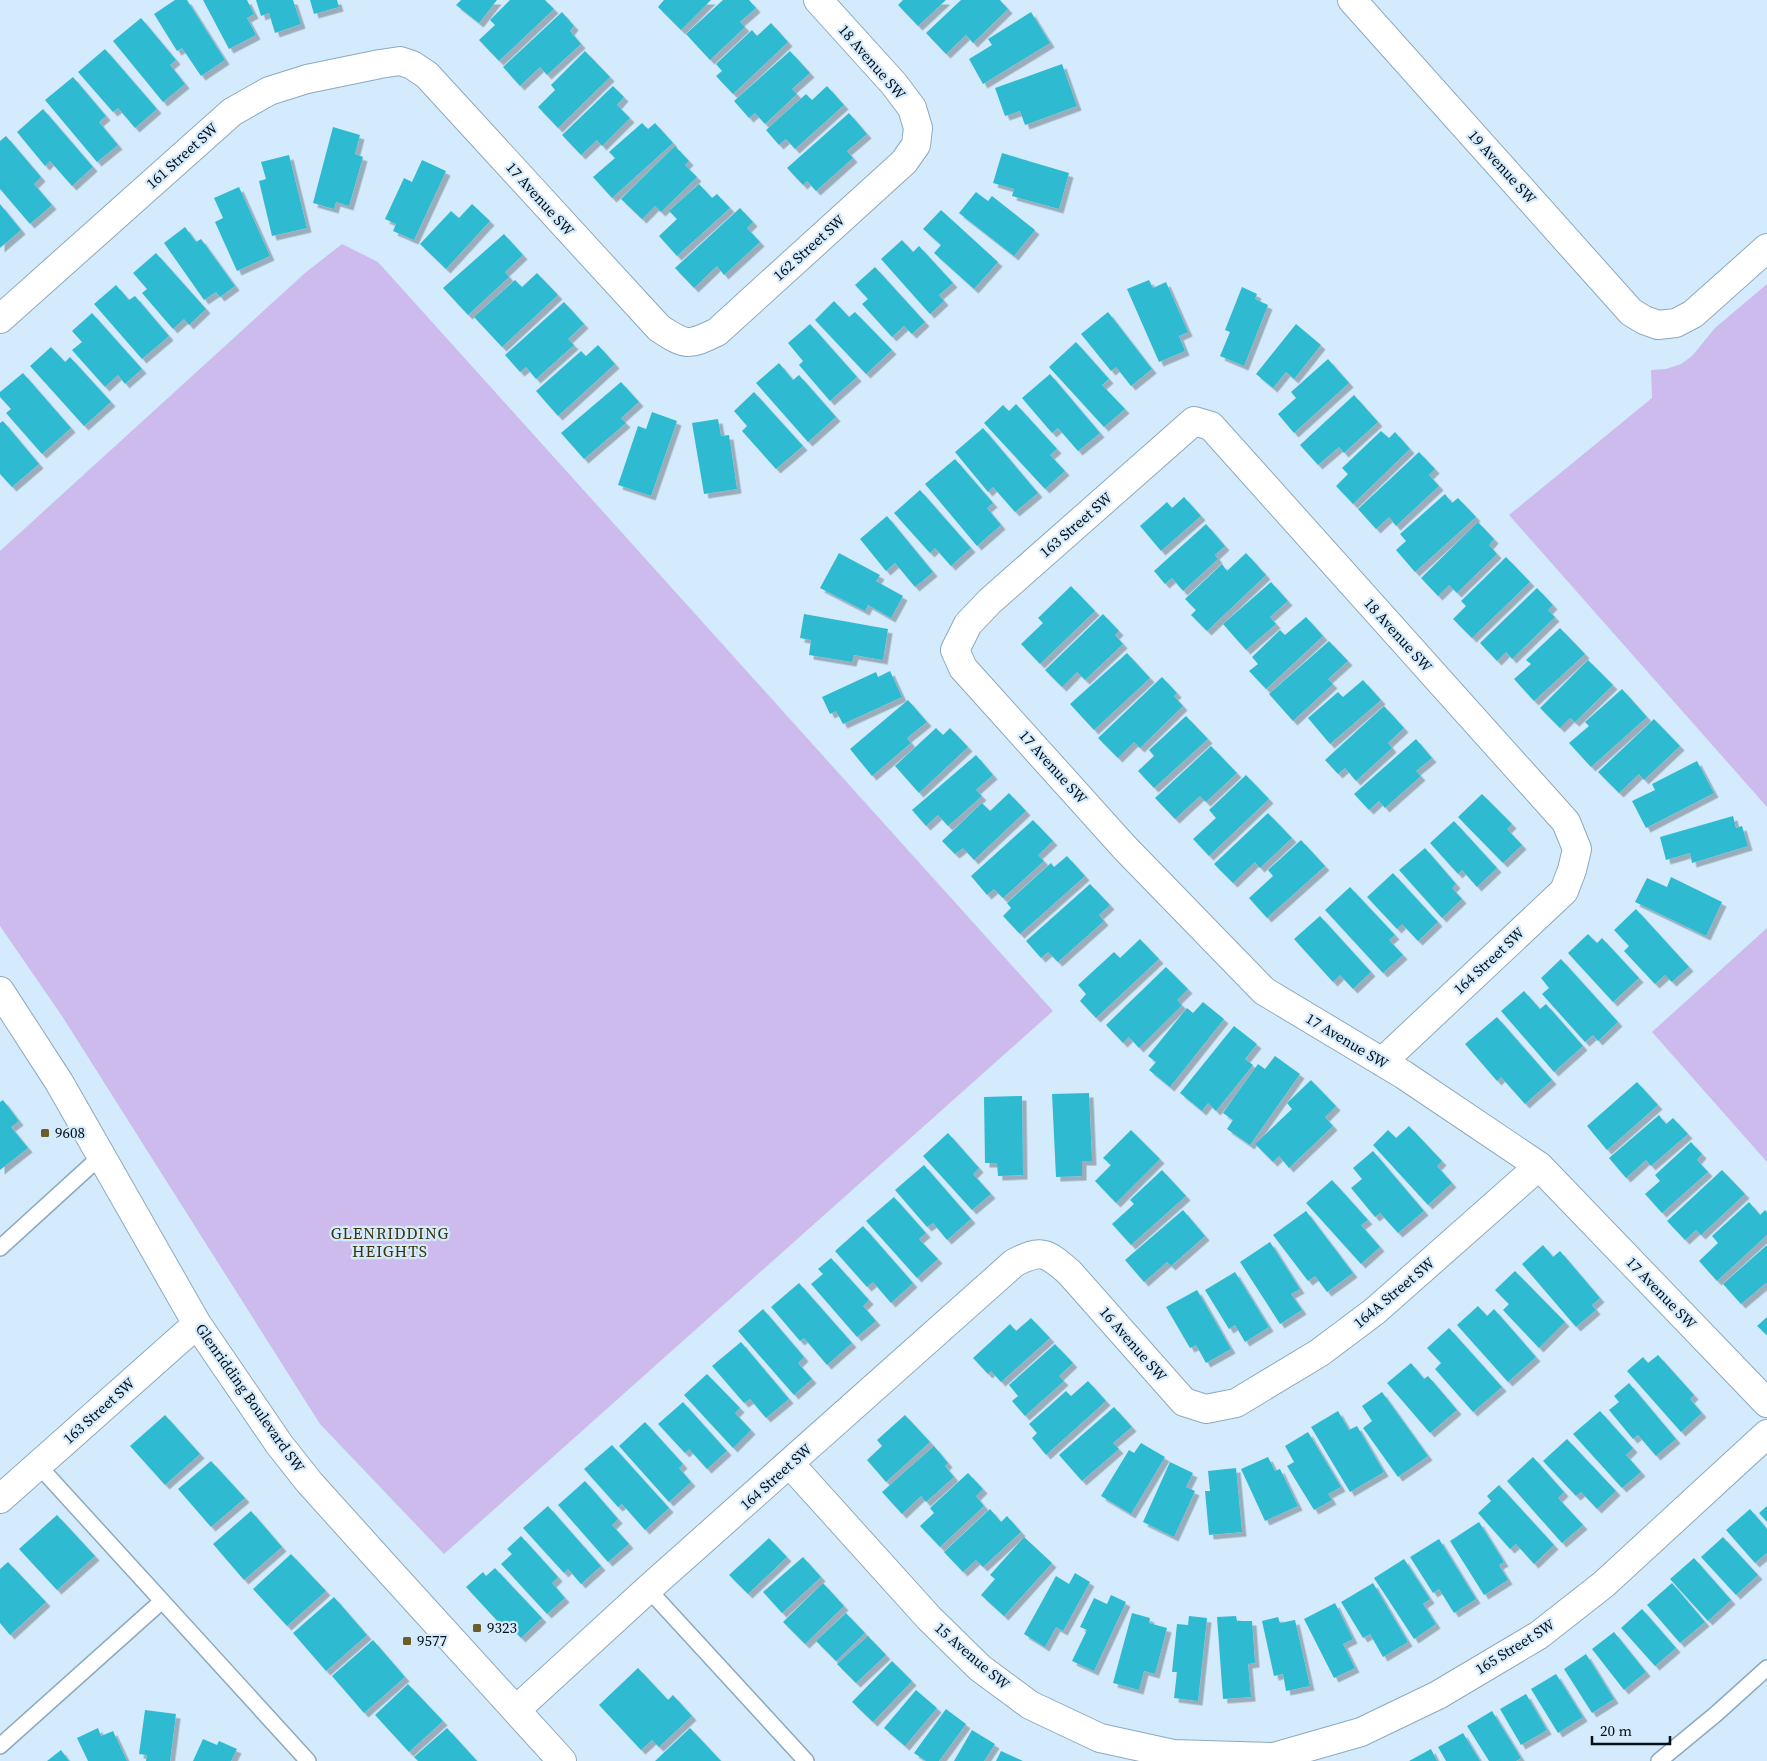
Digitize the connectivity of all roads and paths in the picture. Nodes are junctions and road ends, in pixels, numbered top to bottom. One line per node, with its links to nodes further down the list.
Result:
1 (818, 0): 4 (street, 18 Avenue SW)
2 (1363, 4): 5 (street, 19 Avenue SW)
3 (400, 61): 6 (street, 161 Street SW); 7 (street, 17 Avenue SW)
4 (918, 128): 7 (street, 162 Street SW)
5 (1767, 248)
6 (0, 319)
7 (678, 340)
8 (1211, 426): 9 (street, 163 Street SW); 10 (street, 18 Avenue SW)
9 (955, 650): 12 (street, 17 Avenue SW)
10 (1577, 849): 12 (street, 164 Street SW)
11 (2, 999): 13 (street, Glenridding Boulevard SW)
12 (1382, 1062): 14 (street, 17 Avenue SW)
13 (101, 1156): 15 (lane); 17 (street, Glenridding Boulevard SW)
14 (1539, 1166): 18 (street, 17 Avenue SW); 19 (street, 164A Street SW)
15 (0, 1248)
16 (1041, 1253): 19 (street, 16 Avenue SW); 21 (street, 164 Street SW)
17 (197, 1324): 22 (street, 163 Street SW); 27 (street, Glenridding Boulevard SW)
18 (1767, 1403)
19 (1236, 1404)
20 (1767, 1434): 29 (street, 165 Street SW)
21 (790, 1464): 24 (street, 164 Street SW); 29 (street, 15 Avenue SW)
22 (38, 1465): 23 (street, 163 Street SW); 25 (lane)
23 (0, 1499)
24 (648, 1589): 27 (street, 164 Street SW); 32 (lane)
25 (162, 1601): 28 (lane); 30 (lane)
26 (1767, 1668): 33 (lane)
27 (516, 1710): 31 (street, Glenridding Boulevard SW)
28 (0, 1746)
29 (1240, 1759)
30 (308, 1761)
31 (562, 1761)
32 (806, 1761)
33 (1659, 1761)

